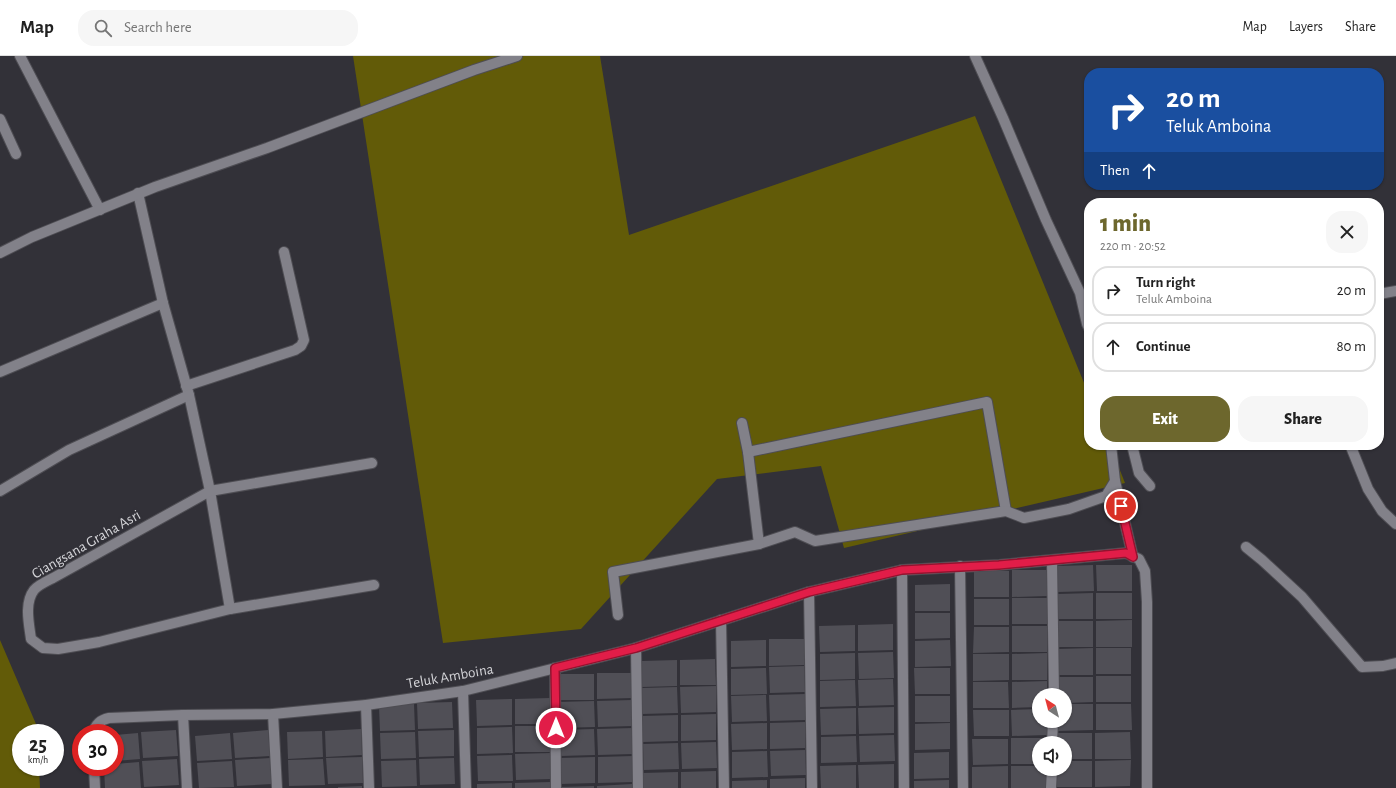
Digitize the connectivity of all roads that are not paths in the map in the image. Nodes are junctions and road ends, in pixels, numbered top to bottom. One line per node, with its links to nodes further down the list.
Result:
1 (20, 56): 7 (street)
2 (517, 56): 6 (street)
3 (975, 56): 13 (street)
4 (0, 119): 5 (street)
5 (16, 154)
6 (138, 193): 7 (street); 12 (street)
7 (100, 210): 9 (street)
8 (284, 252): 15 (street)
9 (0, 253)
10 (1396, 291): 11 (street)
11 (1384, 293)
12 (162, 303): 14 (street); 15 (street)
13 (1084, 311)
14 (0, 372)
15 (188, 391): 24 (street); 25 (street)
16 (742, 423): 20 (street)
17 (1112, 450): 22 (street)
18 (1133, 450): 23 (street)
19 (1352, 450): 27 (street)
20 (748, 452): 26 (street); 28 (street)
21 (372, 463): 25 (street, Ciangsana Graha Asri)
22 (1115, 481): 26 (street); 30 (street)
23 (1150, 486)
24 (0, 491)
25 (210, 491): 36 (street); 36 (street, Ciangsana Graha Asri)
26 (1006, 511): 28 (street)
27 (1396, 524)
28 (759, 544): 37 (street)
29 (1246, 547): 40 (street)
30 (1133, 557): 31 (street, Teluk Amboina); 62 (street)
31 (1052, 561): 32 (street, Teluk Amboina); 42 (street)
32 (960, 566): 33 (street, Teluk Amboina); 60 (street)
33 (902, 570): 35 (street, Teluk Amboina); 59 (street)
34 (374, 585): 36 (street, Ciangsana Graha Asri)
35 (809, 592): 38 (street, Teluk Amboina); 58 (street)
36 (230, 609)
37 (618, 615)
38 (721, 620): 39 (street, Teluk Amboina); 57 (street)
39 (636, 648): 41 (street, Teluk Amboina); 56 (street)
40 (1396, 663)
41 (555, 668): 43 (street, Teluk Amboina); 55 (street)
42 (1054, 688)
43 (463, 691): 44 (street, Teluk Amboina); 54 (street)
44 (366, 705): 45 (street, Teluk Amboina); 53 (street)
45 (273, 714): 46 (street, Teluk Amboina); 52 (street)
46 (183, 715): 47 (street, Teluk Amboina); 51 (street)
47 (98, 724)
48 (94, 776): 50 (street)
49 (1052, 776): 61 (street)
50 (95, 788)
51 (187, 788)
52 (277, 788)
53 (369, 788)
54 (466, 788)
55 (556, 788)
56 (638, 788)
57 (724, 788)
58 (812, 788)
59 (904, 788)
60 (963, 788)
61 (1051, 788)
62 (1147, 788)

